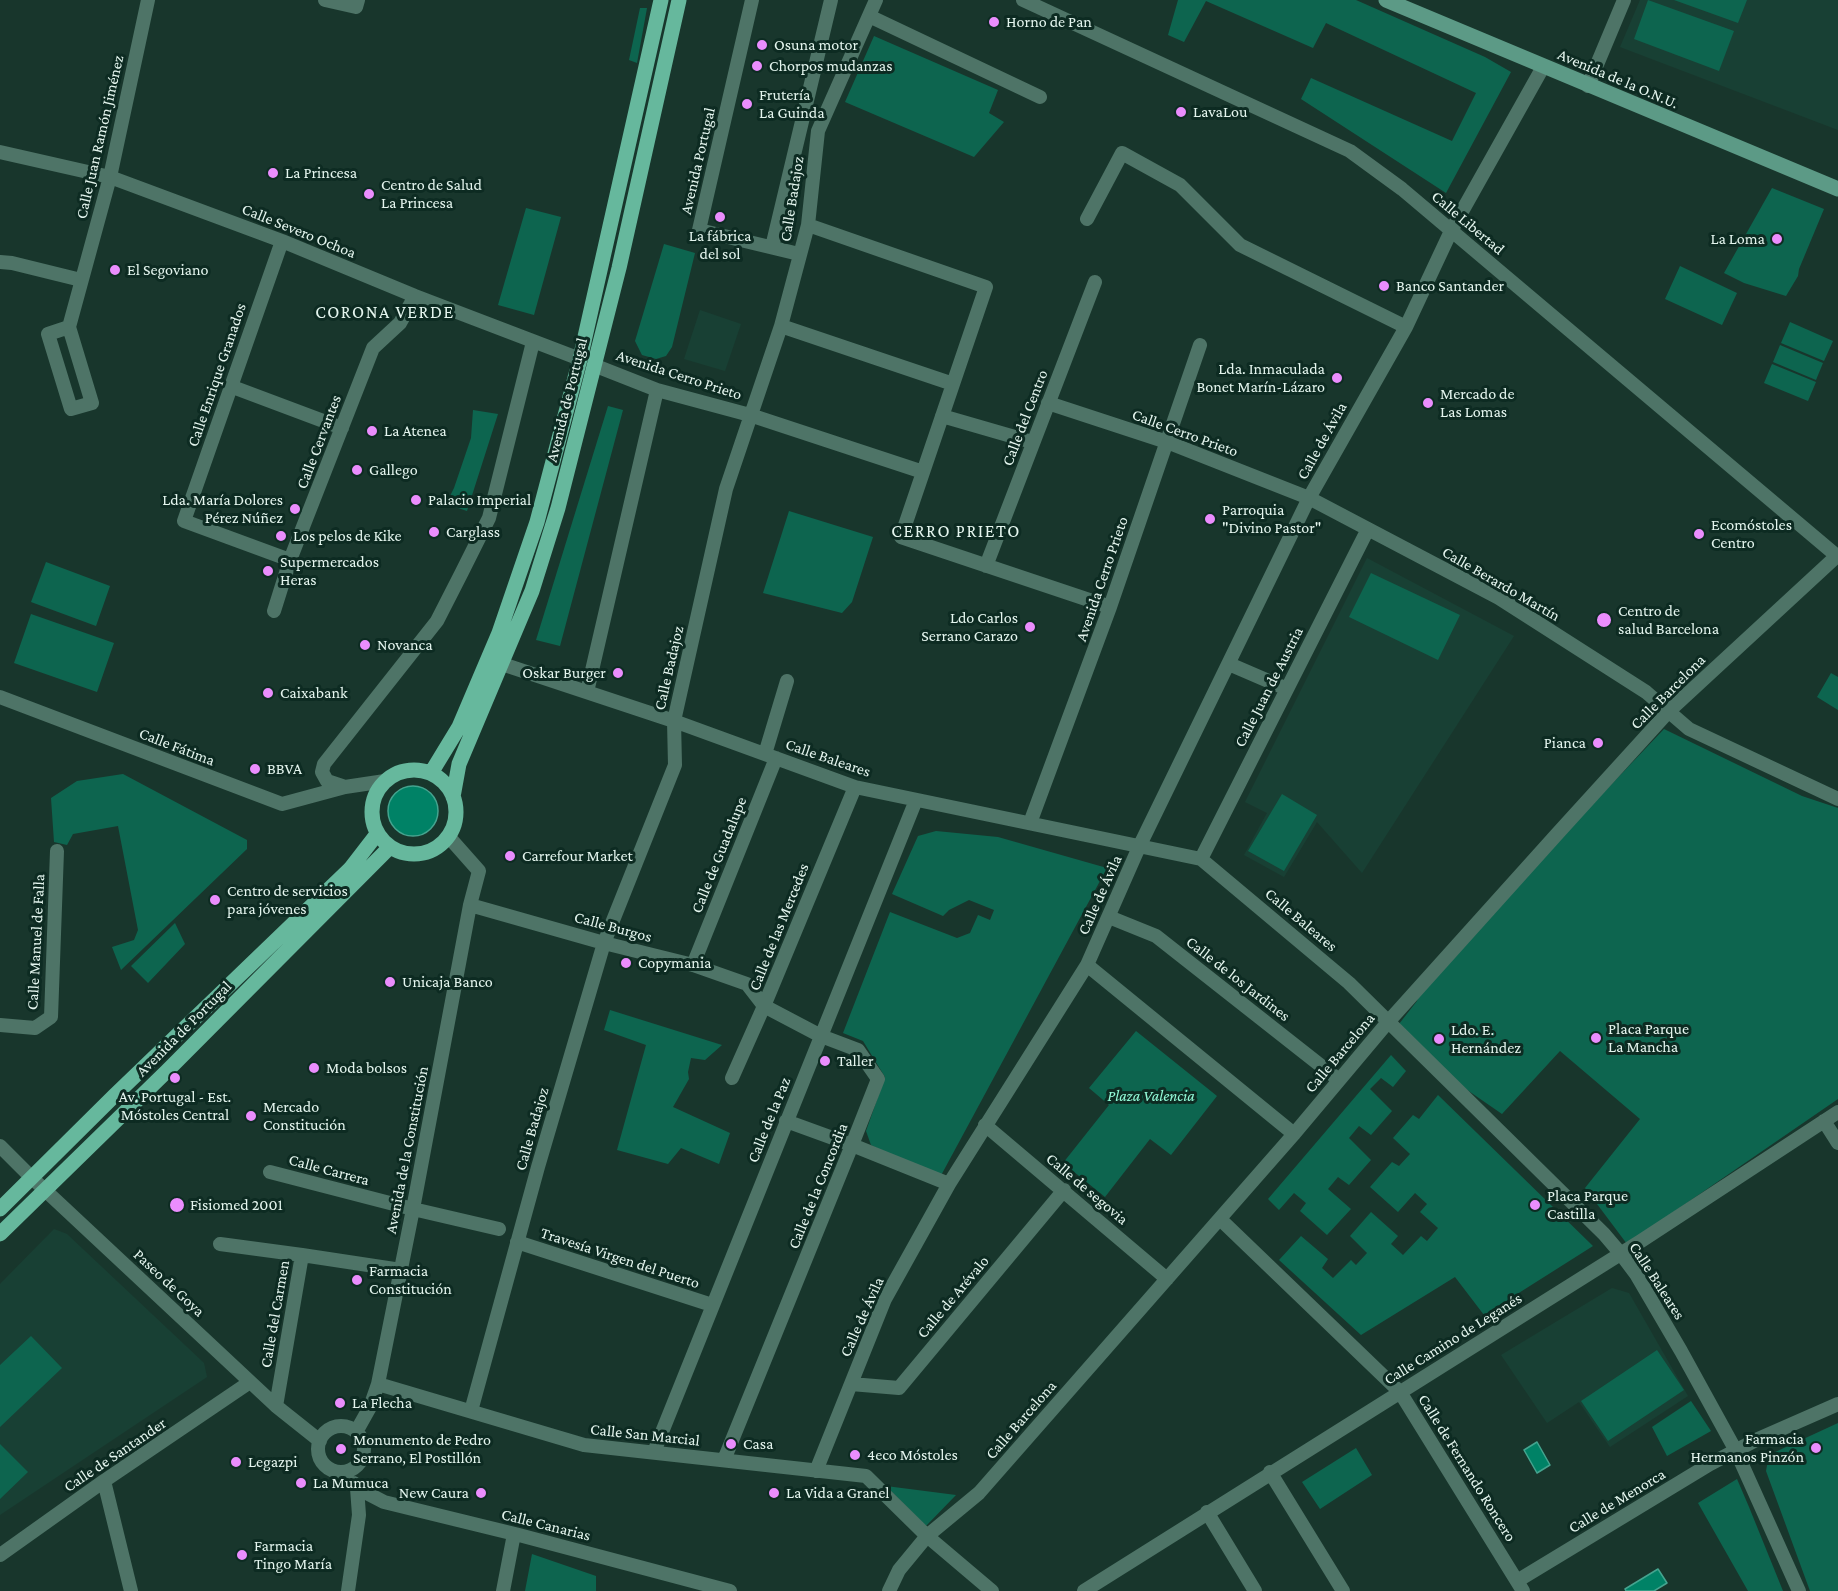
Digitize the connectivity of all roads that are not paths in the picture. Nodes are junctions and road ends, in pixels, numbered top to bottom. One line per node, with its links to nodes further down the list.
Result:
1 (148, 0): 17 (street, Calle Juan Ramón Jiménez)
2 (325, 0): 3 (street)
3 (358, 0)
4 (661, 0): 34 (main road, Avenida de Portugal)
5 (679, 0): 35 (main road, Avenida de Portugal)
6 (752, 0): 23 (street, Avenida Portugal)
7 (831, 0): 23 (street, Calle Badajoz)
8 (876, 0): 12 (street, Calle Badajoz)
9 (1023, 0): 21 (street, Calle Libertad)
10 (1386, 0): 13 (street, Avenida de la O.N.U.)
11 (1624, 0): 14 (street)
12 (869, 16): 15 (street); 20 (street, Calle Badajoz)
13 (1542, 67): 14 (street, Avenida de la O.N.U.); 21 (street, Calle de Ávila)
14 (1588, 86): 18 (street, Avenida de la O.N.U.)
15 (1040, 97)
16 (0, 152): 17 (street, Calle Severo Ochoa)
17 (110, 177): 22 (street, Calle Severo Ochoa); 26 (street, Calle Juan Ramón Jiménez)
18 (1838, 189)
19 (1087, 219): 31 (street)
20 (808, 225): 24 (street, Calle Badajoz); 36 (street)
21 (1451, 231): 31 (street, Calle de Ávila); 48 (street, Calle Libertad)
22 (282, 241): 28 (street, Calle Severo Ochoa); 37 (street, Calle Enrique Granados)
23 (772, 247): 24 (street, Avenida Portugal)
24 (799, 254): 29 (street, Calle Badajoz)
25 (0, 262): 26 (street)
26 (81, 280): 30 (street)
27 (1095, 282): 39 (street, Calle del Centro)
28 (415, 296): 32 (street, Calle Severo Ochoa); 42 (street, Calle Cervantes)
29 (781, 326): 36 (street); 40 (street, Calle Badajoz)
30 (69, 327): 30 (street)
31 (1406, 327): 46 (street, Calle de Ávila)
32 (533, 342): 34 (street, Calle Severo Ochoa); 64 (street)
33 (1200, 345): 44 (street, Avenida Cerro Prieto)
34 (580, 359): 62 (main road, Avenida de Portugal)
35 (596, 366): 38 (street, Avenida Cerro Prieto); 54 (main road, Avenida de Portugal)
36 (953, 384): 41 (street)
37 (230, 386): 42 (street); 49 (street, Calle Enrique Granados)
38 (657, 390): 40 (street, Avenida Cerro Prieto); 57 (street)
39 (1048, 403): 43 (street, Calle del Centro); 44 (street, Calle Cerro Prieto)
40 (750, 416): 45 (street, Avenida Cerro Prieto); 60 (street, Calle Badajoz)
41 (942, 416): 43 (street); 45 (street)
42 (342, 428): 49 (street, Calle Cervantes)
43 (1032, 442): 50 (street, Calle del Centro)
44 (1167, 442): 46 (street, Calle Cerro Prieto); 51 (street, Avenida Cerro Prieto)
45 (923, 472): 50 (street)
46 (1309, 498): 47 (street, Calle Berardo Martín); 53 (street, Calle de Ávila)
47 (1368, 529): 56 (street, Calle Juan de Austria); 59 (street, Calle Berardo Martín)
48 (1838, 556): 59 (street, Calle Barcelona)
49 (290, 560): 52 (street, Calle Cervantes)
50 (986, 566): 51 (street)
51 (1110, 607): 69 (street, Avenida Cerro Prieto)
52 (274, 611)
53 (1229, 663): 56 (street); 73 (street, Calle de Ávila)
54 (502, 664): 57 (street, Calle Baleares); 66 (main road, Avenida de Portugal)
55 (787, 681): 61 (street, Calle de Guadalupe)
56 (1287, 689): 75 (street, Calle Juan de Austria)
57 (587, 692): 60 (street, Calle Baleares)
58 (0, 697): 64 (street, Calle Fátima)
59 (1669, 711): 67 (street, Calle Berardo Martín); 83 (street, Calle Barcelona)
60 (674, 721): 61 (street, Calle Baleares); 78 (street, Calle Badajoz)
61 (771, 756): 65 (street, Calle Baleares); 79 (street, Calle de Guadalupe)
62 (431, 773): 63 (main road); 66 (main road)
63 (385, 781): 64 (street, Calle Fátima); 70 (main road)
64 (345, 787)
65 (855, 787): 68 (street, Calle Baleares); 82 (street, Calle de las Mercedes)
66 (453, 797): 71 (main road)
67 (1838, 799)
68 (916, 800): 69 (street, Calle Baleares); 85 (street, Calle de la Paz)
69 (1030, 823): 73 (street, Calle Baleares)
70 (377, 834): 72 (main road); 97 (main road, Avenida de Portugal)
71 (448, 836): 72 (main road); 76 (street, Avenida de la Constitución)
72 (390, 847): 99 (main road, Avenida de Portugal)
73 (1139, 847): 75 (street, Calle Baleares); 77 (street, Calle de Ávila)
74 (57, 851): 84 (street, Calle Manuel de Falla)
75 (1201, 859): 83 (street, Calle Baleares)
76 (470, 905): 78 (street, Calle Burgos); 102 (street, Avenida de la Constitución)
77 (1109, 917): 80 (street, Calle de Ávila); 87 (street, Calle de los Jardines)
78 (604, 943): 79 (street, Calle Burgos); 106 (street, Calle Badajoz)
79 (693, 965): 81 (street, Calle Burgos)
80 (1087, 965): 91 (street, Calle de Ávila); 92 (street)
81 (747, 984): 82 (street, Calle de la Concordia)
82 (764, 1006): 85 (street, Calle de la Concordia); 86 (street, Calle de las Mercedes)
83 (1388, 1022): 87 (street, Calle Barcelona); 109 (street, Calle Baleares)
84 (0, 1025)
85 (821, 1036): 89 (street, Calle de la Paz); 94 (street, Calle de la Concordia)
86 (732, 1078)
87 (1340, 1080): 92 (street, Calle Barcelona)
88 (1838, 1112): 90 (street, Calle Camino de Leganés)
89 (786, 1121): 94 (street); 112 (street, Calle de la Paz)
90 (1824, 1121): 93 (street); 109 (street, Calle Camino de Leganés)
91 (985, 1125): 98 (street, Calle de Ávila); 100 (street, Calle de segovia)
92 (1294, 1134): 103 (street, Calle Barcelona)
93 (1838, 1143)
94 (852, 1145): 98 (street); 124 (street, Calle de la Concordia)
95 (0, 1146): 97 (street, Paseo de Goya)
96 (270, 1172): 102 (street, Calle Carrera)
97 (31, 1178): 99 (street, Paseo de Goya); 101 (main road, Avenida de Portugal)
98 (949, 1184): 115 (street, Calle de Ávila)
99 (45, 1190): 105 (main road, Avenida de Portugal); 113 (street, Paseo de Goya)
100 (1064, 1190): 111 (street, Calle de segovia); 115 (street, Calle de Arévalo)
101 (0, 1209)
102 (413, 1209): 104 (street, Calle Carrera); 110 (street, Avenida de la Constitución)
103 (1220, 1219): 111 (street, Calle Barcelona); 116 (street, Calle de Fernando Roncero)
104 (499, 1229)
105 (0, 1234)
106 (517, 1242): 112 (street, Travesía Virgen del Puerto); 119 (street, Calle Badajoz)
107 (220, 1244): 108 (street)
108 (302, 1254): 110 (street, Calle del Carmen); 118 (street, Calle del Carmen)
109 (1621, 1254): 116 (street, Calle Camino de Leganés); 122 (street, Calle Baleares)
110 (400, 1270): 114 (street, Avenida de la Constitución)
111 (1167, 1279): 132 (street, Calle Barcelona)
112 (712, 1305): 123 (street, Calle de la Paz)
113 (250, 1382): 118 (street, Paseo de Goya); 128 (street, Calle de Santander)
114 (378, 1384): 119 (street, Calle San Marcial); 120 (street, Avenida de la Constitución)
115 (851, 1384): 126 (street, Calle de Ávila)
116 (1400, 1392): 127 (street, Calle Camino de Leganés); 134 (street, Calle de Fernando Roncero)
117 (1838, 1404): 122 (street, Calle de Menorca)
118 (276, 1407): 121 (street, Paseo de Goya)
119 (471, 1411): 123 (street, Calle San Marcial)
120 (356, 1432): 121 (street); 125 (street)
121 (320, 1441): 125 (street)
122 (1736, 1451): 134 (street, Calle de Menorca); 144 (street, Calle Baleares)
123 (654, 1452): 124 (street, Calle San Marcial)
124 (724, 1460): 126 (street, Calle San Marcial)
125 (347, 1471): 129 (street)
126 (816, 1471): 132 (street, Calle San Marcial)
127 (1270, 1472): 130 (street, Calle Camino de Leganés); 143 (street)
128 (104, 1481): 133 (street, Calle de Santander); 135 (street)
129 (357, 1488): 131 (street, Calle Canarias); 136 (street)
130 (1207, 1512): 141 (street, Calle Camino de Leganés); 142 (street)
131 (514, 1534): 137 (street); 138 (street, Calle Canarias)
132 (927, 1536): 139 (street, Calle Barcelona); 140 (street, Calle San Marcial)
133 (0, 1555)
134 (1520, 1586)
135 (131, 1591)
136 (348, 1591)
137 (503, 1591)
138 (730, 1591)
139 (889, 1591)
140 (992, 1591)
141 (1084, 1591)
142 (1255, 1591)
143 (1342, 1591)
144 (1799, 1591)

